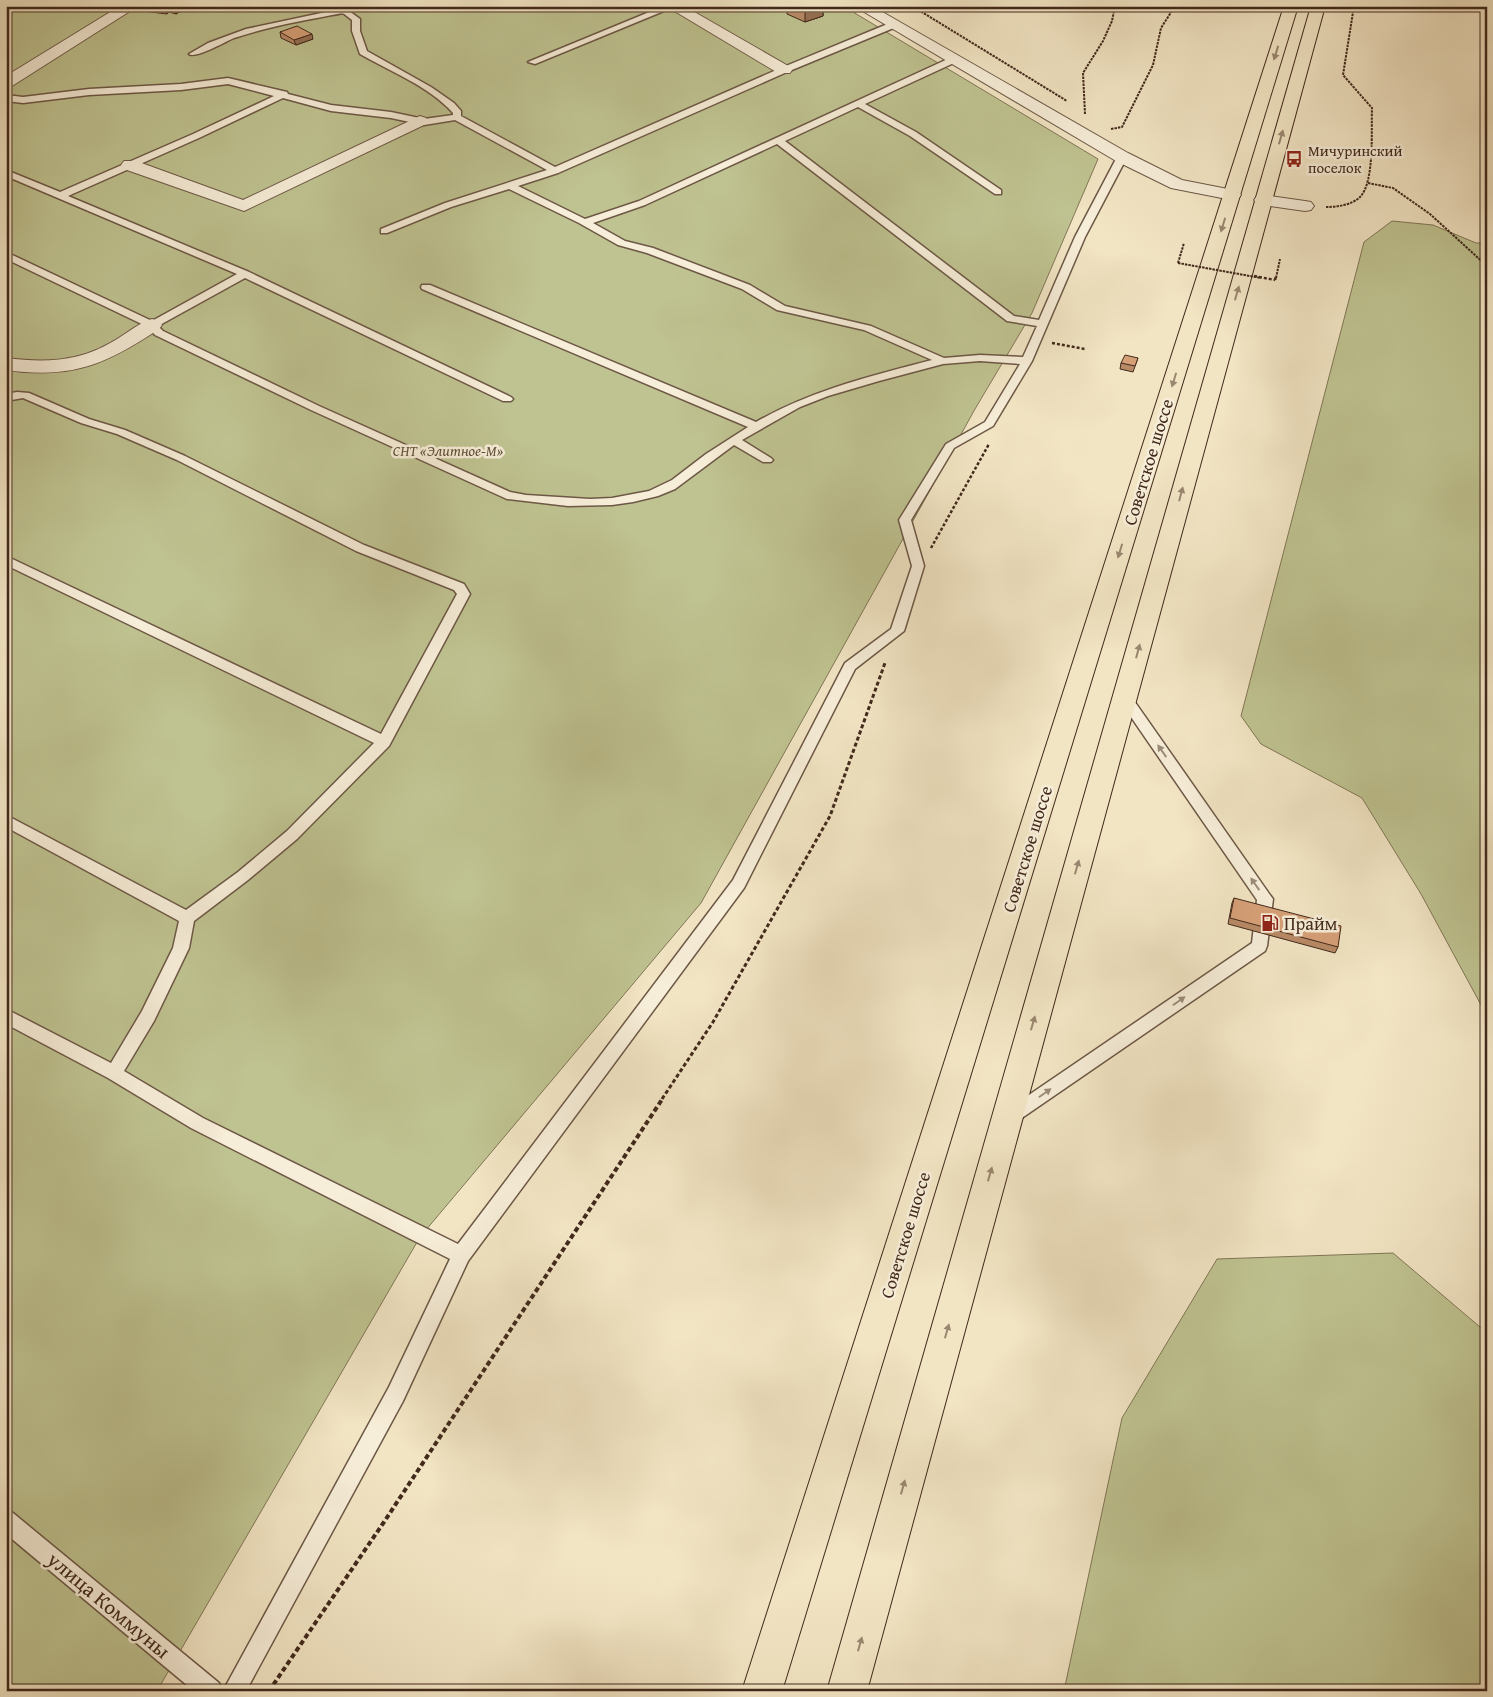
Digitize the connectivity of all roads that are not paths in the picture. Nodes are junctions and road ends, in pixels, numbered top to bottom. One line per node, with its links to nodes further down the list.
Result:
1 (131, 6): 12 (street)
2 (672, 6): 10 (lane); 11 (street)
3 (861, 6): 7 (street)
4 (1291, 6): 26 (highway, Советское шоссе, one-way to 26)
5 (1318, 6): 27 (highway, one-way to 5)
6 (343, 8): 8 (lane); 16 (lane)
7 (893, 25): 9 (street); 11 (lane)
8 (193, 54)
9 (953, 60): 15 (lane); 19 (street)
10 (532, 62)
11 (784, 70): 21 (lane)
12 (6, 83)
13 (284, 94): 14 (lane); 17 (lane); 20 (lane)
14 (6, 98)
15 (859, 104): 18 (lane); 24 (lane)
16 (456, 118): 17 (lane); 21 (lane)
17 (420, 122): 20 (street)
18 (779, 141): 29 (lane); 34 (lane)
19 (1122, 157): 26 (street); 34 (lane)
20 (130, 165): 25 (lane)
21 (555, 170): 23 (lane)
22 (6, 173): 25 (lane)
23 (511, 186): 29 (lane); 30 (lane)
24 (998, 192)
25 (62, 195): 32 (lane)
26 (1232, 195): 27 (highway); 53 (highway, Советское шоссе, one-way to 53)
27 (1264, 200): 28 (street); 45 (highway, one-way to 27)
28 (1305, 206)
29 (584, 222): 36 (lane)
30 (384, 231)
31 (6, 255): 35 (lane)
32 (245, 274): 35 (lane); 40 (lane)
33 (426, 287): 41 (lane)
34 (1042, 324): 37 (lane)
35 (152, 325): 38 (street); 42 (lane)
36 (943, 361): 37 (lane); 41 (lane)
37 (1027, 361): 52 (lane)
38 (6, 364)
39 (6, 398): 46 (lane)
40 (507, 398)
41 (758, 427): 42 (lane)
42 (733, 440): 43 (lane)
43 (767, 460)
44 (6, 560): 46 (lane)
45 (1125, 698): 51 (highway, one-way to 45); 51 (lane, one-way to 45)
46 (384, 742): 48 (lane)
47 (6, 820): 48 (lane)
48 (187, 918): 50 (lane)
49 (6, 1016): 50 (lane)
50 (114, 1073): 52 (lane)
51 (1005, 1121): 59 (highway, one-way to 51)
52 (461, 1255): 56 (lane)
53 (826, 1488): 57 (highway); 58 (highway, Советское шоссе)
54 (6, 1520): 55 (lane, улица Коммуны)
55 (211, 1691)
56 (234, 1691)
57 (755, 1691)
58 (762, 1691)
59 (847, 1691)

